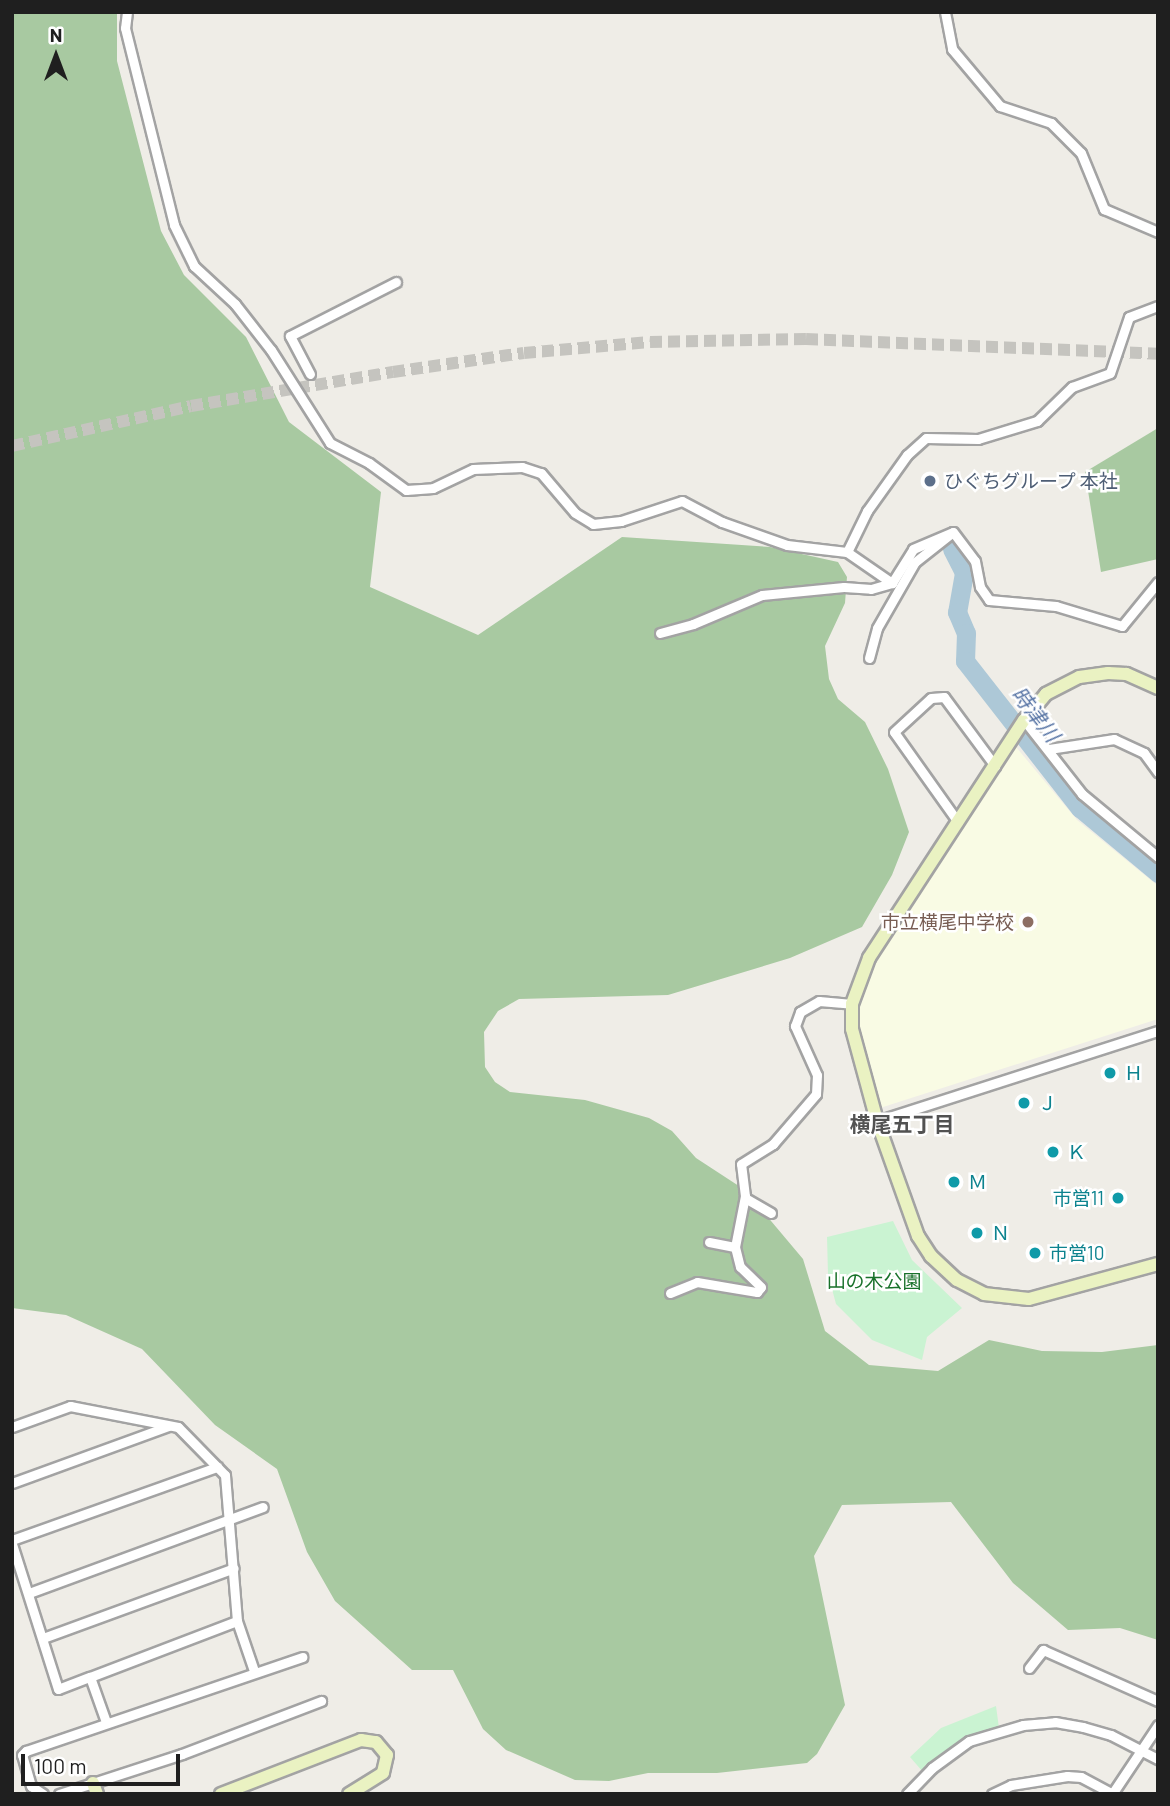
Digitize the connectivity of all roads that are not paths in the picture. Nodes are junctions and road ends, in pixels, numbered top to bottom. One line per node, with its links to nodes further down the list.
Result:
1 (127, 12): 8 (street)
2 (945, 12): 3 (street)
3 (1158, 232)
4 (396, 282): 6 (street)
5 (1158, 306): 8 (street)
6 (310, 374)
7 (953, 532): 9 (street); 10 (street); 12 (street)
8 (847, 552): 10 (street)
9 (1158, 582)
10 (892, 583): 11 (street)
11 (660, 632)
12 (869, 658)
13 (1158, 688): 14 (street)
14 (1024, 720): 15 (street); 16 (street)
15 (1049, 749): 17 (street); 19 (street)
16 (995, 766): 18 (street); 18 (street)
17 (1158, 772)
18 (958, 822): 20 (street)
19 (1158, 857)
20 (852, 1004): 22 (street); 23 (street)
21 (1158, 1031): 22 (street)
22 (877, 1121): 27 (street)
23 (745, 1198): 24 (street); 26 (street)
24 (771, 1213)
25 (709, 1242): 26 (street)
26 (735, 1247): 28 (street)
27 (1158, 1264)
28 (670, 1293)
29 (170, 1426): 30 (street); 31 (street); 32 (street)
30 (12, 1427)
31 (217, 1467): 34 (street); 35 (street)
32 (12, 1483)
33 (263, 1507): 34 (street)
34 (232, 1517): 36 (street); 37 (street)
35 (12, 1542): 37 (street)
36 (234, 1568): 38 (street); 39 (street)
37 (29, 1592): 39 (street)
38 (237, 1621): 42 (street); 43 (street)
39 (43, 1638): 43 (street)
40 (302, 1657): 42 (street)
41 (1029, 1668): 45 (street)
42 (254, 1671): 46 (street)
43 (90, 1677): 46 (street)
44 (321, 1701): 50 (street)
45 (1158, 1702)
46 (106, 1722): 51 (street)
47 (1158, 1725): 48 (street)
48 (1141, 1751): 49 (street); 55 (street); 57 (street)
49 (1158, 1759)
50 (95, 1788): 52 (street)
51 (43, 1794)
52 (60, 1794)
53 (221, 1794): 54 (street)
54 (349, 1794)
55 (907, 1794)
56 (992, 1794): 57 (street)
57 (1113, 1794)

